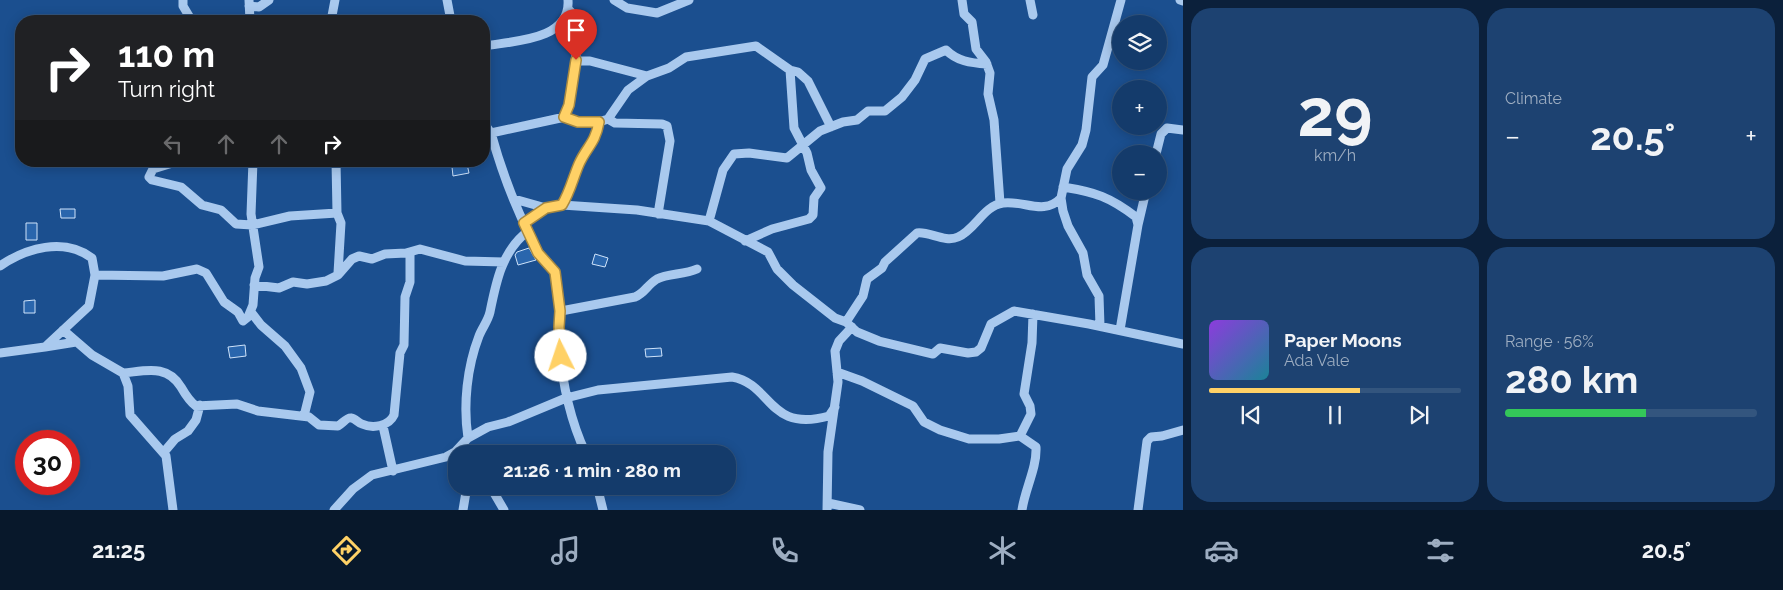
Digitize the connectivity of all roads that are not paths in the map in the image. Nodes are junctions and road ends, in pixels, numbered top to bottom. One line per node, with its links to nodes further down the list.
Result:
1 (183, 0): 12 (street)
2 (269, 0): 10 (street)
3 (335, 0): 13 (street)
4 (447, 0): 14 (street)
5 (614, 0): 6 (street)
6 (689, 0)
7 (962, 0): 18 (street)
8 (1030, 0): 15 (street)
9 (1122, 0): 31 (street)
10 (249, 3)
11 (568, 5): 16 (street); 17 (street)
12 (188, 15)
13 (332, 15)
14 (450, 15)
15 (1033, 15)
16 (490, 45)
17 (576, 60): 20 (street); 21 (street)
18 (987, 64): 23 (street); 35 (street)
19 (790, 70): 20 (street); 23 (street); 27 (street)
20 (647, 76): 22 (street)
21 (564, 117): 22 (street); 25 (street)
22 (603, 120): 36 (street); 39 (street)
23 (831, 127): 27 (street)
24 (1183, 130): 26 (street)
25 (491, 133): 33 (street)
26 (1158, 145)
27 (803, 147): 40 (street); 44 (street)
28 (160, 167): 42 (street)
29 (253, 167): 42 (street)
30 (336, 167): 38 (street)
31 (1063, 187): 32 (street); 41 (street)
32 (1061, 198): 35 (street); 56 (street)
33 (514, 199): 37 (street); 43 (street)
34 (1144, 200): 41 (street)
35 (1000, 203): 55 (street)
36 (562, 205): 37 (street); 39 (street)
37 (546, 208): 43 (street)
38 (338, 212): 42 (street); 50 (street)
39 (658, 214): 40 (street)
40 (709, 221): 44 (street)
41 (1138, 224): 58 (street)
42 (252, 225): 51 (street)
43 (526, 227): 46 (street); 52 (street)
44 (745, 241): 55 (street)
45 (410, 252): 46 (street); 50 (street); 69 (street)
46 (504, 262): 72 (street)
47 (0, 266): 49 (street)
48 (696, 269): 52 (street)
49 (95, 275): 53 (street); 57 (street)
50 (338, 275): 51 (street)
51 (254, 285): 53 (street)
52 (560, 311): 65 (street)
53 (251, 312): 68 (street)
54 (1033, 314): 55 (street); 56 (street); 71 (street)
55 (849, 324): 63 (street)
56 (1100, 326): 58 (street)
57 (63, 330): 59 (street); 61 (street)
58 (1120, 330): 60 (street)
59 (76, 342): 61 (street); 64 (street)
60 (1183, 344)
61 (45, 347): 62 (street)
62 (0, 353)
63 (837, 372): 67 (street); 71 (street)
64 (122, 373): 66 (street); 75 (street)
65 (566, 398): 67 (street); 72 (street); 74 (street)
66 (200, 406): 68 (street); 75 (street)
67 (835, 407): 81 (street)
68 (304, 416): 69 (street)
69 (383, 426): 77 (street)
70 (1183, 430): 89 (street)
71 (1020, 436): 88 (street)
72 (468, 438): 73 (street)
73 (462, 445)
74 (582, 445)
75 (164, 452): 82 (street)
76 (448, 456): 77 (street)
77 (393, 471): 83 (street)
78 (466, 495): 84 (street)
79 (495, 495): 85 (street)
80 (599, 495): 86 (street)
81 (828, 506): 87 (street)
82 (173, 510)
83 (334, 510)
84 (463, 510)
85 (504, 510)
86 (603, 510)
87 (860, 510)
88 (1022, 510)
89 (1138, 510)

